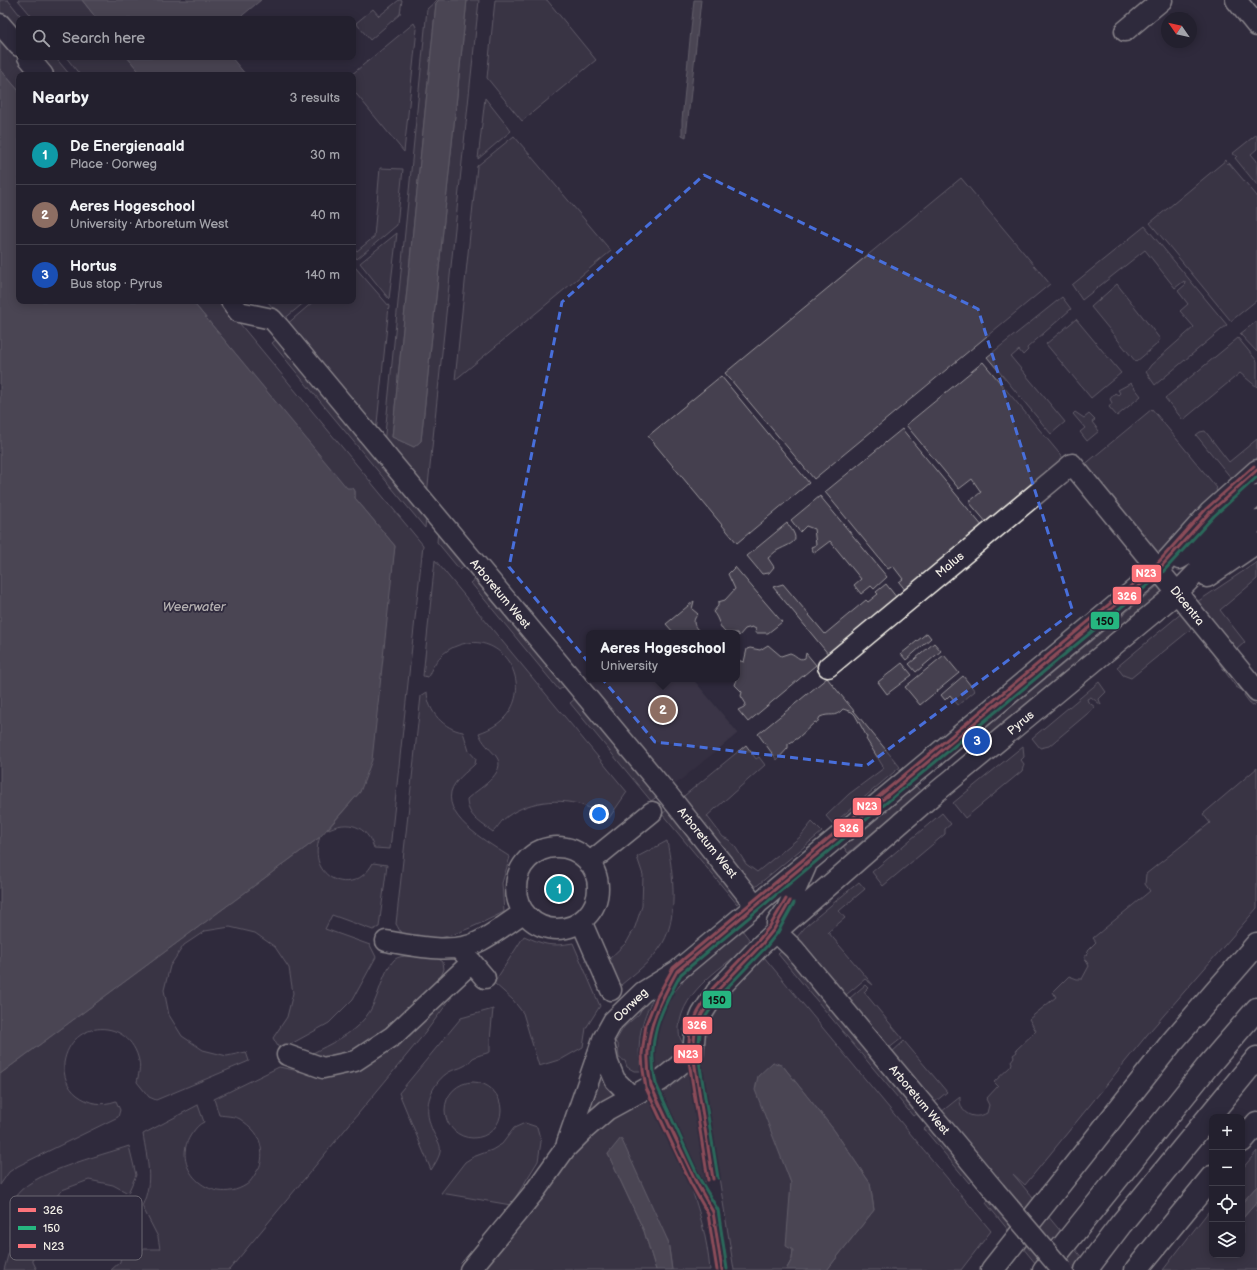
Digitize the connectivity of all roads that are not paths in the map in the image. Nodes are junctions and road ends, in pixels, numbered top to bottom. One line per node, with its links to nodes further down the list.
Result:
1 (1162, 0): 5 (street)
2 (1236, 0): 4 (street)
3 (0, 24): 6 (street)
4 (1257, 26)
5 (1125, 31)
6 (16, 43)
7 (30, 60): 8 (street)
8 (40, 72)
9 (233, 304): 24 (street, Arboretum West)
10 (1072, 464): 15 (street, Dicentra); 17 (street, Malus)
11 (1257, 470): 15 (street)
12 (1257, 496): 15 (street)
13 (1257, 521): 16 (street, Pyrus)
14 (1257, 543): 16 (street, Pyrus)
15 (1158, 570): 16 (street, Dicentra); 20 (street)
16 (1177, 593): 18 (street, Dicentra); 22 (street, Pyrus)
17 (828, 667)
18 (1257, 691)
19 (652, 812): 21 (street)
20 (809, 861): 23 (street); 24 (street)
21 (589, 863): 25 (street); 27 (street)
22 (830, 885): 23 (street, Pyrus); 28 (street, Pyrus)
23 (794, 893): 26 (street, Pyrus); 28 (street)
24 (756, 906): 26 (street)
25 (524, 912): 27 (street); 31 (street)
26 (740, 918): 36 (street, Oorweg)
27 (581, 921): 34 (street)
28 (769, 938): 39 (street, Oorweg); 47 (street, Arboretum West, bridge)
29 (386, 941): 31 (street)
30 (1257, 944): 45 (highway)
31 (459, 947): 32 (street)
32 (472, 962): 33 (street); 37 (street)
33 (485, 978)
34 (611, 990)
35 (1257, 1009): 46 (highway)
36 (603, 1039): 39 (street); 42 (street, Oorweg)
37 (287, 1055)
38 (1257, 1058): 48 (highway)
39 (631, 1096): 42 (street, Oorweg)
40 (1257, 1123): 41 (highway)
41 (1245, 1137)
42 (565, 1149): 44 (street, Oorweg)
43 (1209, 1181): 49 (highway)
44 (470, 1270)
45 (992, 1270)
46 (1044, 1270)
47 (1062, 1270)
48 (1086, 1270)
49 (1136, 1270)

